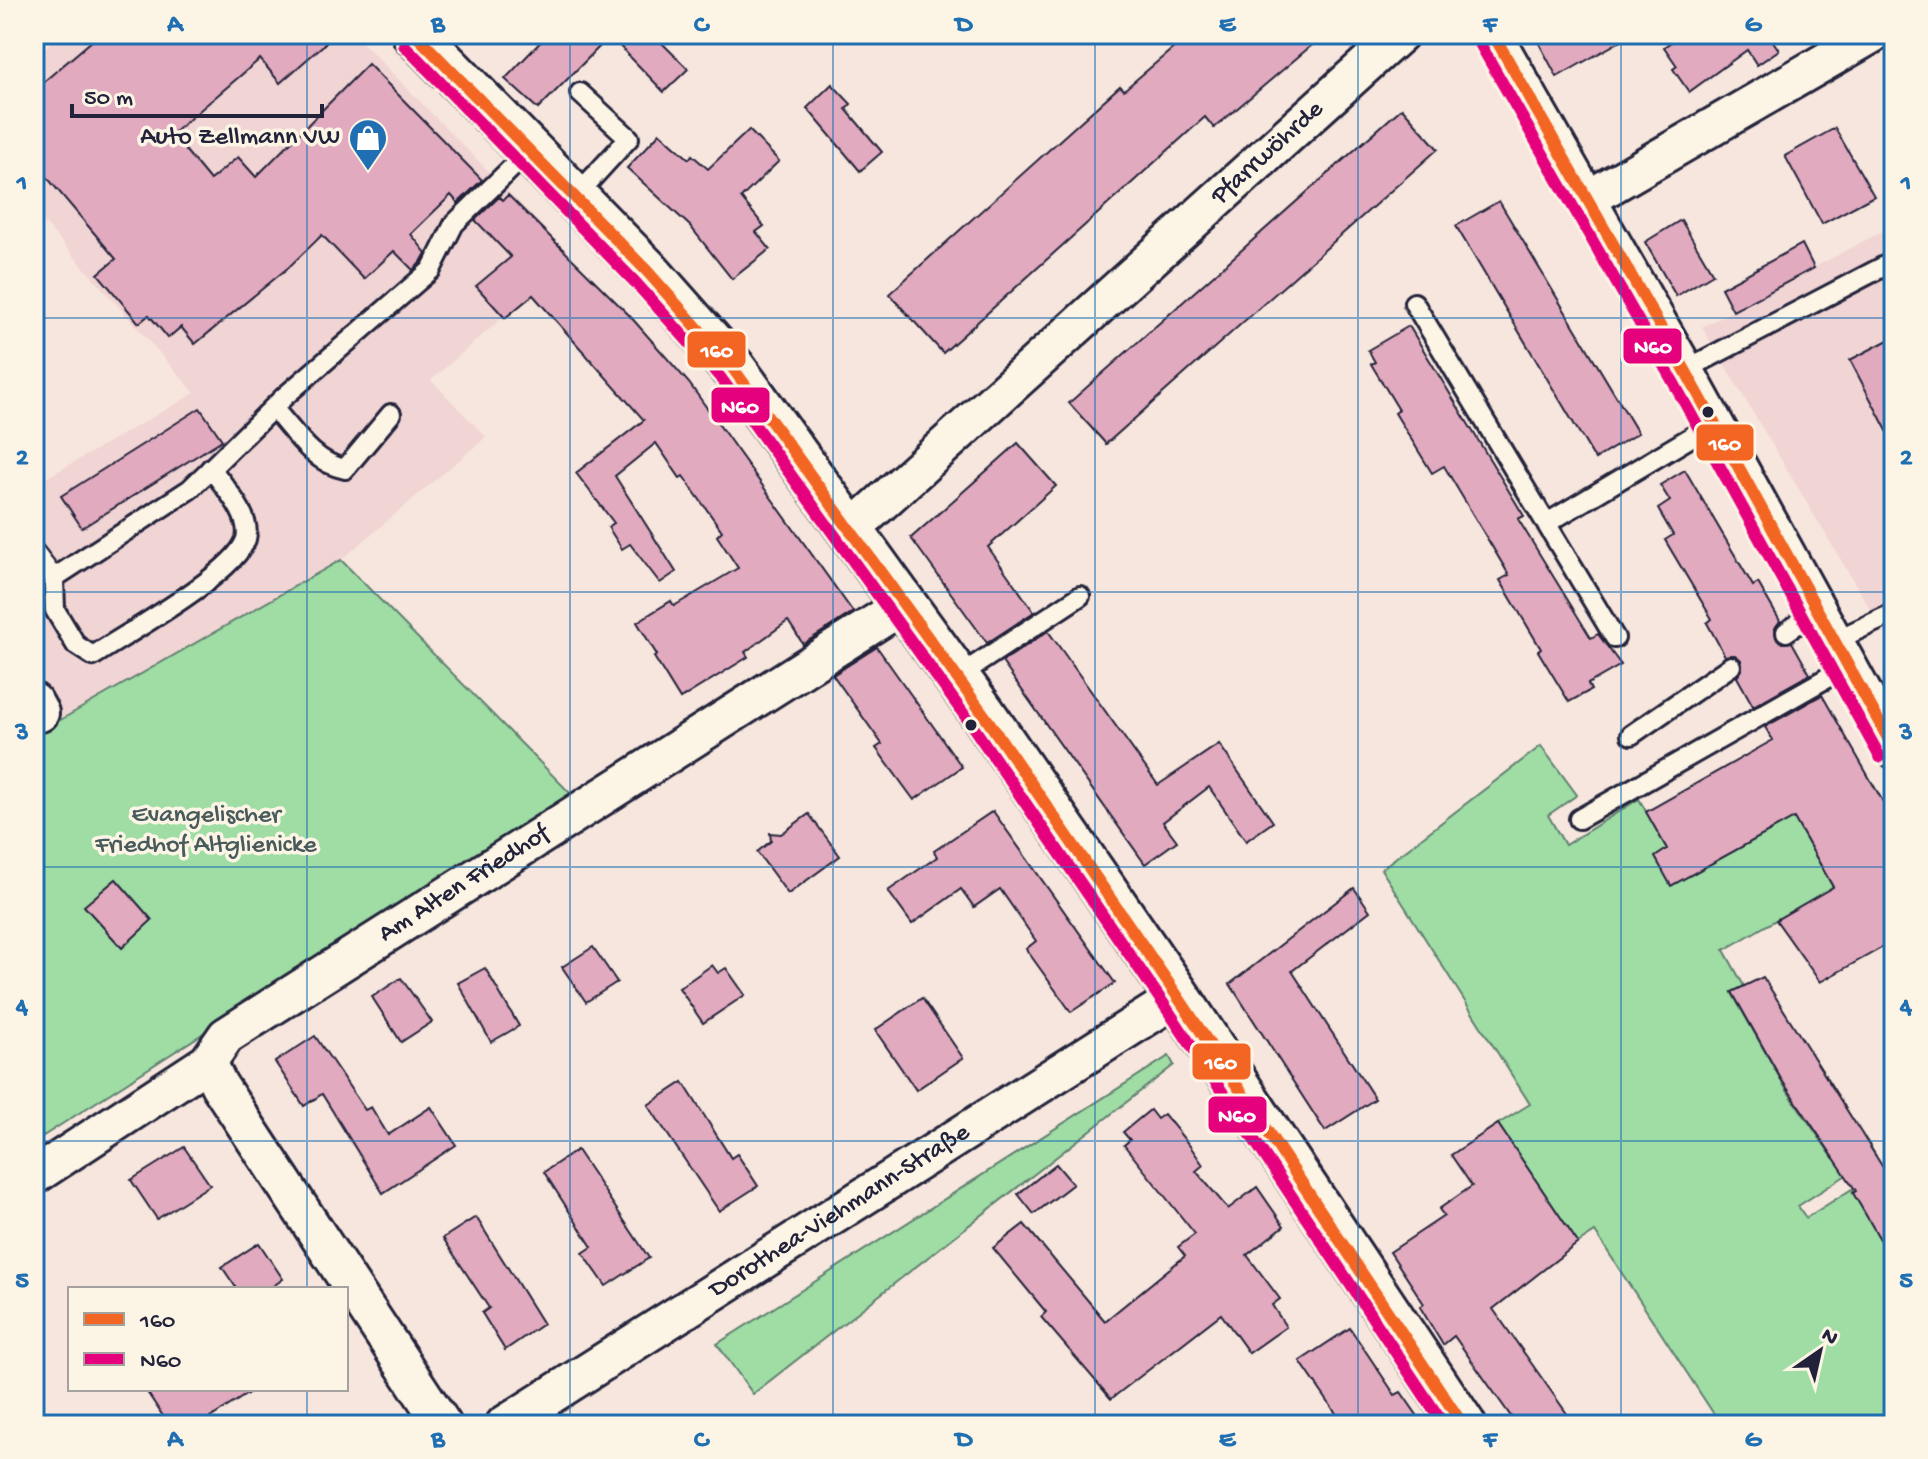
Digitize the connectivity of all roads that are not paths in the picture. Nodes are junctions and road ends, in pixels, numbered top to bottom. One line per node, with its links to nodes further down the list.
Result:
1 (415, 34): 6 (street)
2 (1400, 34): 17 (street, Pfarrwöhrde)
3 (1493, 34): 8 (street)
4 (1873, 34): 8 (street)
5 (580, 93): 7 (lane)
6 (530, 150): 7 (street); 12 (lane)
7 (575, 197): 17 (street)
8 (1586, 200): 11 (street)
9 (1894, 261): 11 (lane)
10 (1414, 303): 16 (lane)
11 (1685, 370): 14 (street)
12 (273, 408): 13 (lane); 15 (lane)
13 (391, 414)
14 (1713, 424): 16 (lane); 25 (street)
15 (211, 468): 19 (lane); 19 (lane)
16 (1547, 523): 24 (lane)
17 (851, 530): 21 (street)
18 (34, 552): 19 (lane)
19 (54, 578)
20 (1080, 596): 27 (lane)
21 (905, 604): 27 (street); 32 (street, Am Alten Friedhof)
22 (1894, 613): 25 (lane)
23 (1786, 632): 25 (lane)
24 (1615, 638)
25 (1833, 639): 29 (street); 30 (lane)
26 (1731, 666): 28 (lane)
27 (957, 677): 31 (street)
28 (1631, 735)
29 (1894, 749)
30 (1579, 819)
31 (1178, 997): 35 (street, Dorothea-Viehmann-Straße); 36 (street)
32 (208, 1062): 33 (street, Am Alten Friedhof); 34 (street)
33 (34, 1176)
34 (443, 1425)
35 (504, 1425)
36 (1463, 1425)

